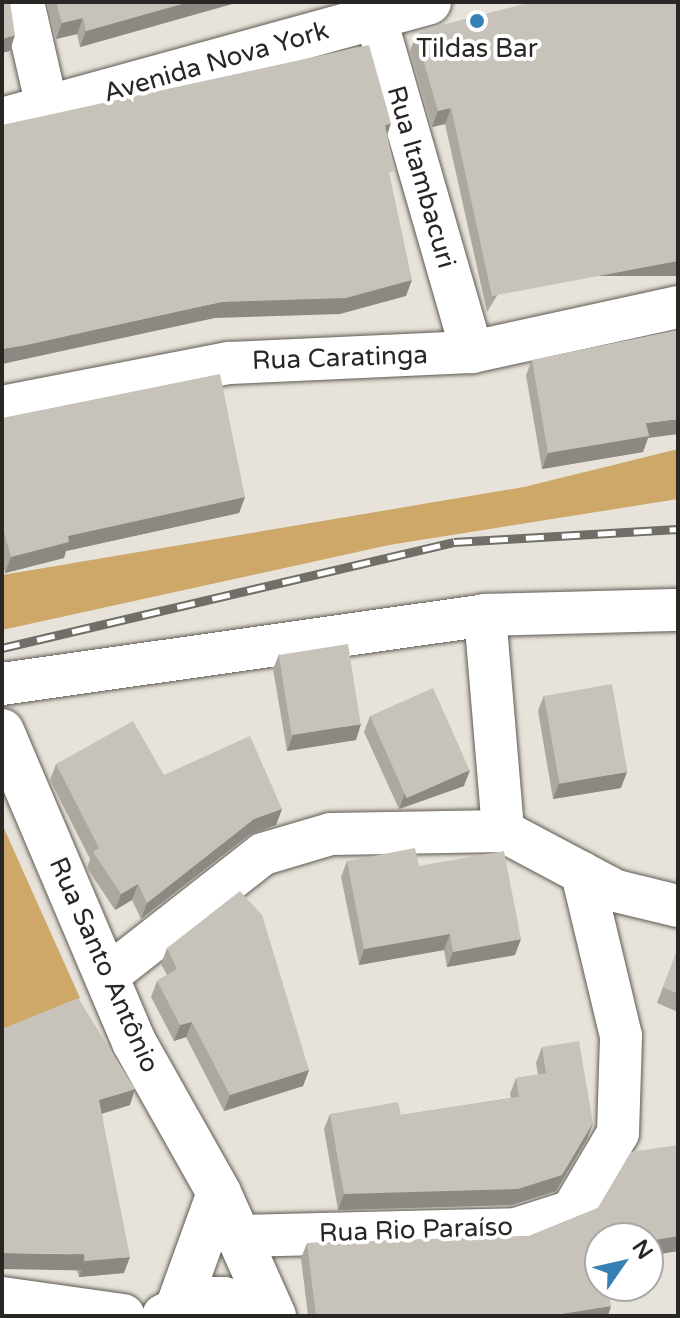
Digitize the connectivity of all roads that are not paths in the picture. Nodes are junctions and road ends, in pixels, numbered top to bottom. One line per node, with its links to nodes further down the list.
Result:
1 (23, 2): 4 (street)
2 (429, 2): 3 (street, Avenida Nova York)
3 (372, 9): 4 (street, Avenida Nova York); 7 (street, Rua Itambacuri)
4 (48, 111): 5 (street, Avenida Nova York)
5 (2, 120)
6 (678, 307): 7 (street, Rua Caratinga)
7 (472, 352): 8 (street, Rua Caratinga)
8 (2, 407)
9 (678, 610): 10 (street)
10 (485, 615): 11 (street); 13 (street)
11 (2, 684)
12 (2, 731): 16 (street, Rua Santo Antônio)
13 (503, 831): 14 (street); 16 (street)
14 (582, 873): 15 (street); 18 (street, Rua Rio Paraíso)
15 (678, 906)
16 (106, 977): 17 (street, Rua Santo Antônio)
17 (219, 1193): 18 (street, Rua Santo Antônio); 20 (street)
18 (239, 1236): 23 (street, Rua Santo Antônio)
19 (2, 1299): 21 (street)
20 (171, 1311): 22 (street)
21 (123, 1316)
22 (261, 1316)
23 (274, 1316)

